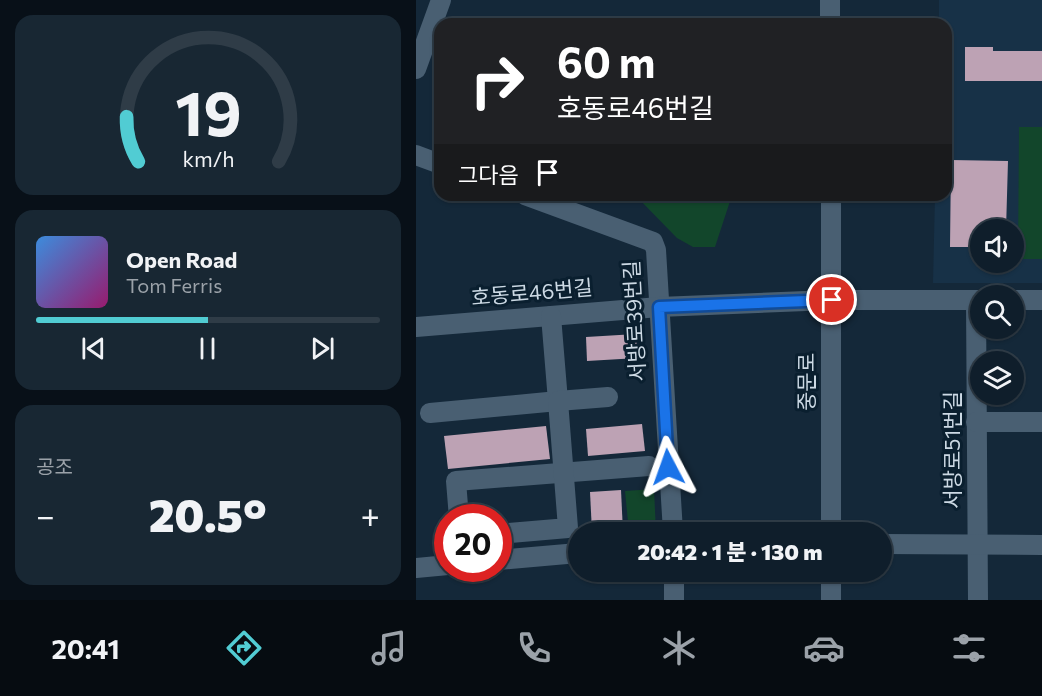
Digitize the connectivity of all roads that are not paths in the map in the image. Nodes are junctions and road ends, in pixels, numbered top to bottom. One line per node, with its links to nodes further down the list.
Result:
1 (441, 0): 4 (street)
2 (830, 0): 3 (street)
3 (830, 18)
4 (420, 45): 5 (street)
5 (416, 69)
6 (416, 155): 7 (street)
7 (434, 162)
8 (541, 201): 14 (street, 서방로39번길)
9 (831, 201): 10 (street, 중문로)
10 (832, 300): 11 (street, 호동로46번길); 14 (street, 호동로46번길); 27 (street, 중문로)
11 (970, 300)
12 (1024, 300): 13 (street)
13 (1043, 300)
14 (659, 307): 15 (street, 호동로46번길); 26 (street, 서방로39번길)
15 (551, 316): 16 (street, 호동로46번길); 19 (street)
16 (416, 327)
17 (978, 339): 21 (street, 서방로51번길)
18 (608, 397): 19 (street)
19 (558, 401): 20 (street); 24 (street)
20 (430, 413)
21 (977, 422): 22 (street); 30 (street, 서방로51번길)
22 (1043, 422)
23 (649, 465): 24 (street)
24 (564, 473): 25 (street); 28 (street)
25 (458, 504)
26 (672, 522)
27 (831, 522)
28 (512, 533)
29 (892, 543): 30 (street)
30 (977, 544): 31 (street); 40 (street, 서방로51번길)
31 (1043, 545)
32 (568, 554): 33 (street)
33 (512, 559)
34 (434, 566): 35 (street)
35 (416, 568)
36 (674, 582): 38 (street)
37 (831, 582): 39 (street)
38 (674, 600)
39 (831, 600)
40 (978, 600)

